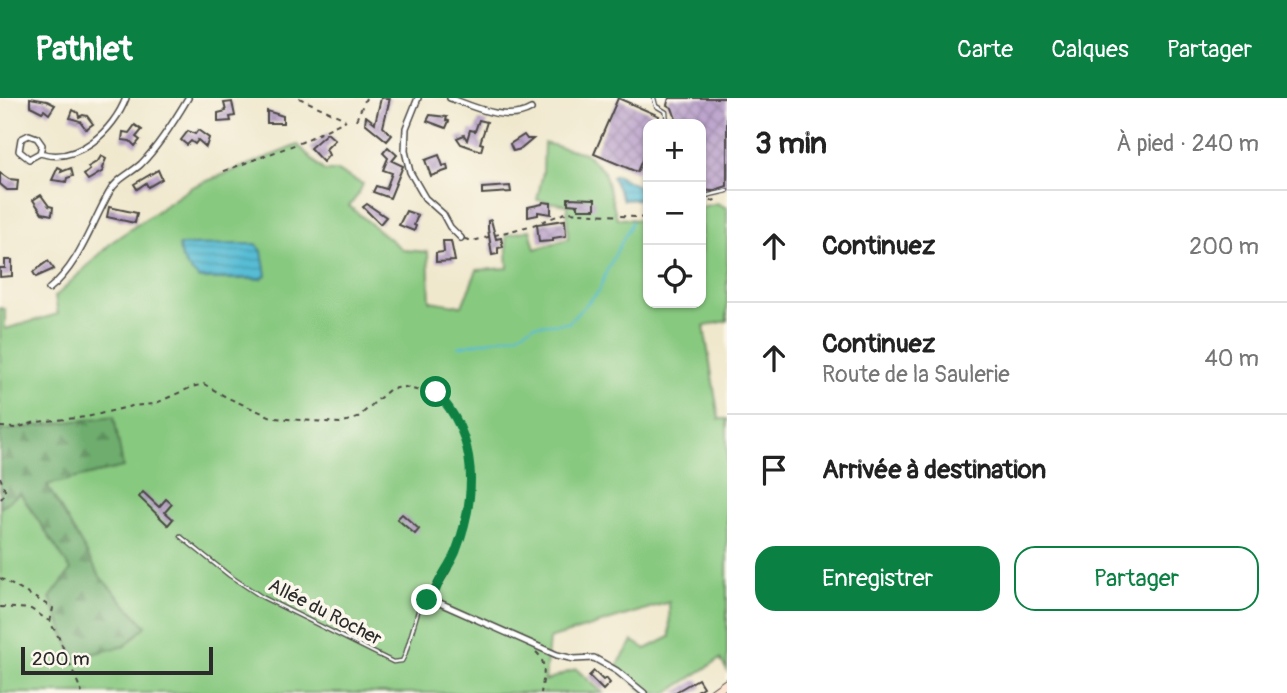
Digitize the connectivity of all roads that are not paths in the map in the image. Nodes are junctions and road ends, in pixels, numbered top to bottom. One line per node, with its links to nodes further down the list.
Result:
1 (126, 98): 8 (street)
2 (188, 98): 12 (street)
3 (418, 98): 11 (street)
4 (450, 98): 6 (street)
5 (654, 98): 7 (lane)
6 (531, 109)
7 (667, 119)
8 (40, 153): 8 (street)
9 (727, 191): 10 (lane)
10 (706, 196)
11 (461, 238)
12 (49, 289)
13 (180, 536): 15 (lane, Allée du Rocher)
14 (447, 569): 15 (street)
15 (433, 600): 17 (street)
16 (727, 683): 18 (main road)
17 (643, 693)
18 (713, 693)

